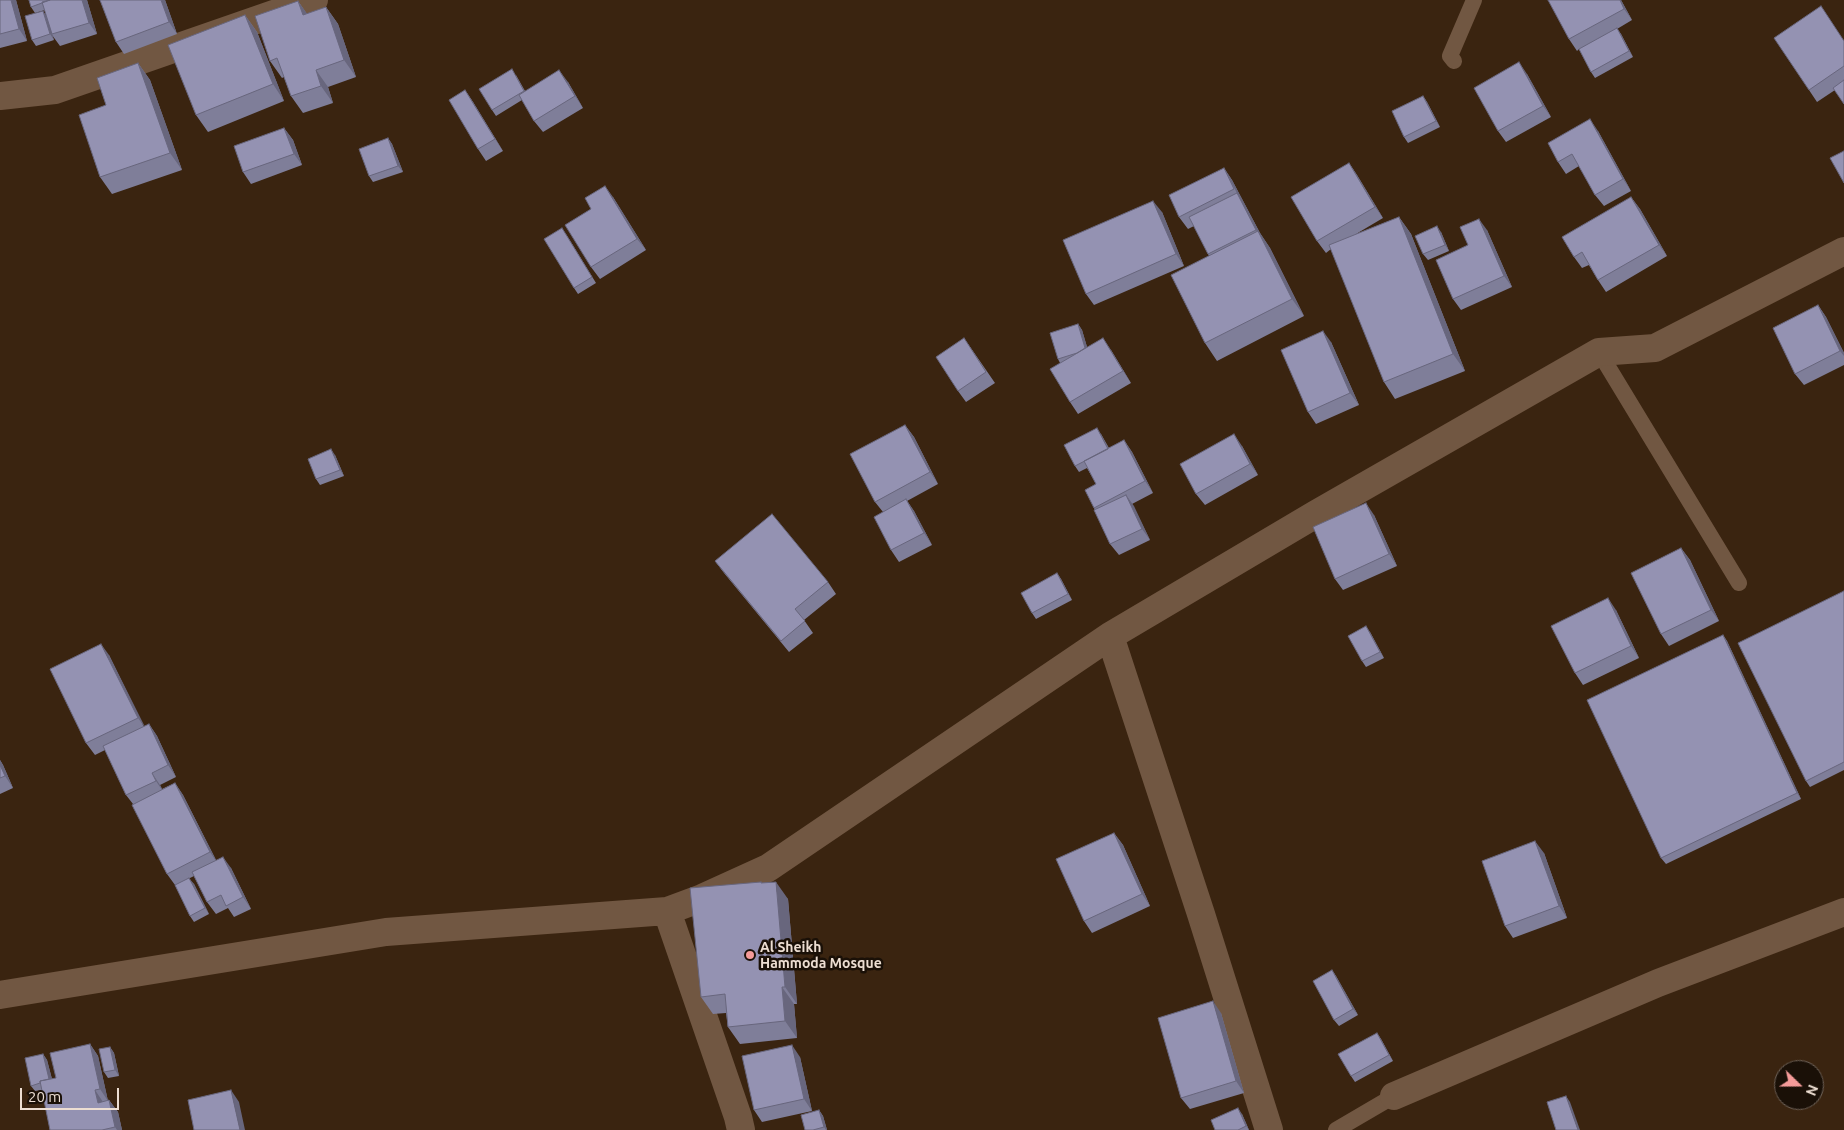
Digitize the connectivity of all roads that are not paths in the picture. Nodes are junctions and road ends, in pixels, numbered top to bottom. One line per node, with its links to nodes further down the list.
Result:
1 (314, 0): 4 (street)
2 (1474, 0): 3 (lane)
3 (1454, 61)
4 (0, 96)
5 (1844, 251): 6 (street)
6 (1599, 352): 7 (lane); 8 (street)
7 (1739, 583)
8 (1110, 636): 9 (street); 14 (street)
9 (667, 911): 11 (street); 13 (street)
10 (1844, 912): 12 (street)
11 (0, 995)
12 (1394, 1096): 15 (lane)
13 (741, 1130)
14 (1269, 1130)
15 (1336, 1130)

